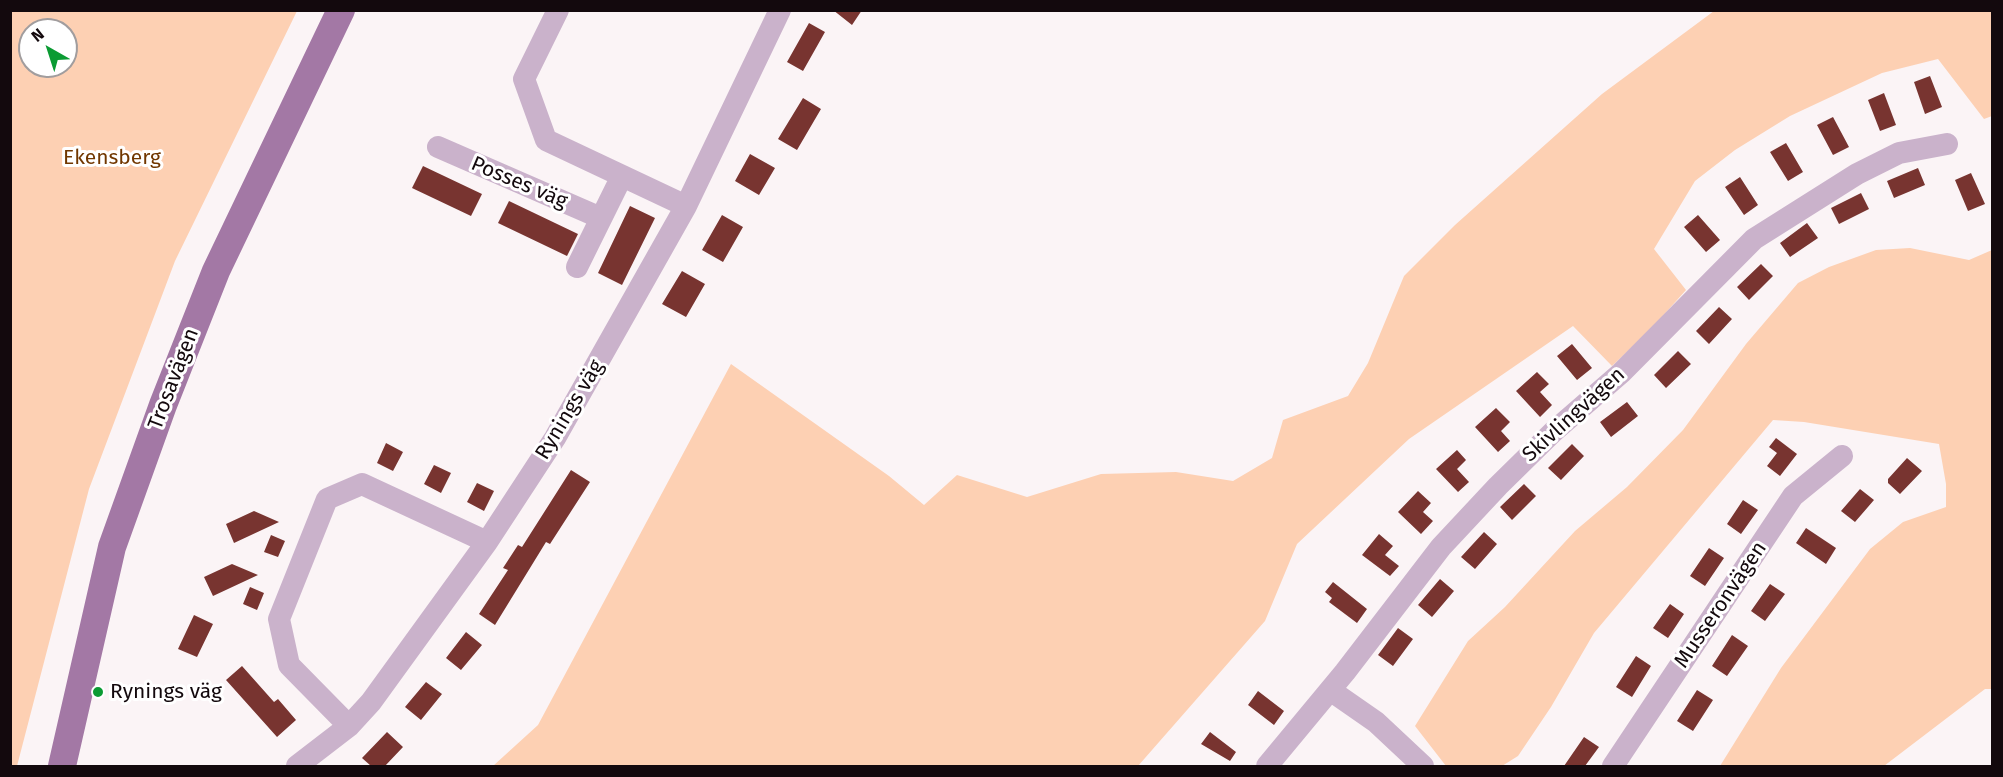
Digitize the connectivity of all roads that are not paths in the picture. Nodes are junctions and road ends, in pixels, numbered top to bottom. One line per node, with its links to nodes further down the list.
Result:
1 (341, 10): 14 (main road, Trosavägen)
2 (558, 10): 6 (street)
3 (780, 10): 7 (street, Rynings väg)
4 (1947, 144): 12 (street, Skivlingvägen)
5 (438, 147): 8 (street, Posses väg)
6 (622, 176): 7 (street); 8 (street)
7 (686, 206): 11 (street, Rynings väg)
8 (601, 218): 9 (street)
9 (577, 267)
10 (1842, 456): 18 (street, Musseronvägen)
11 (487, 542): 13 (street, Rynings väg); 13 (street)
12 (1330, 690): 16 (street, Skivlingvägen); 17 (street)
13 (349, 726): 15 (street, Rynings väg)
14 (62, 766)
15 (297, 766)
16 (1267, 766)
17 (1423, 766)
18 (1613, 766)

